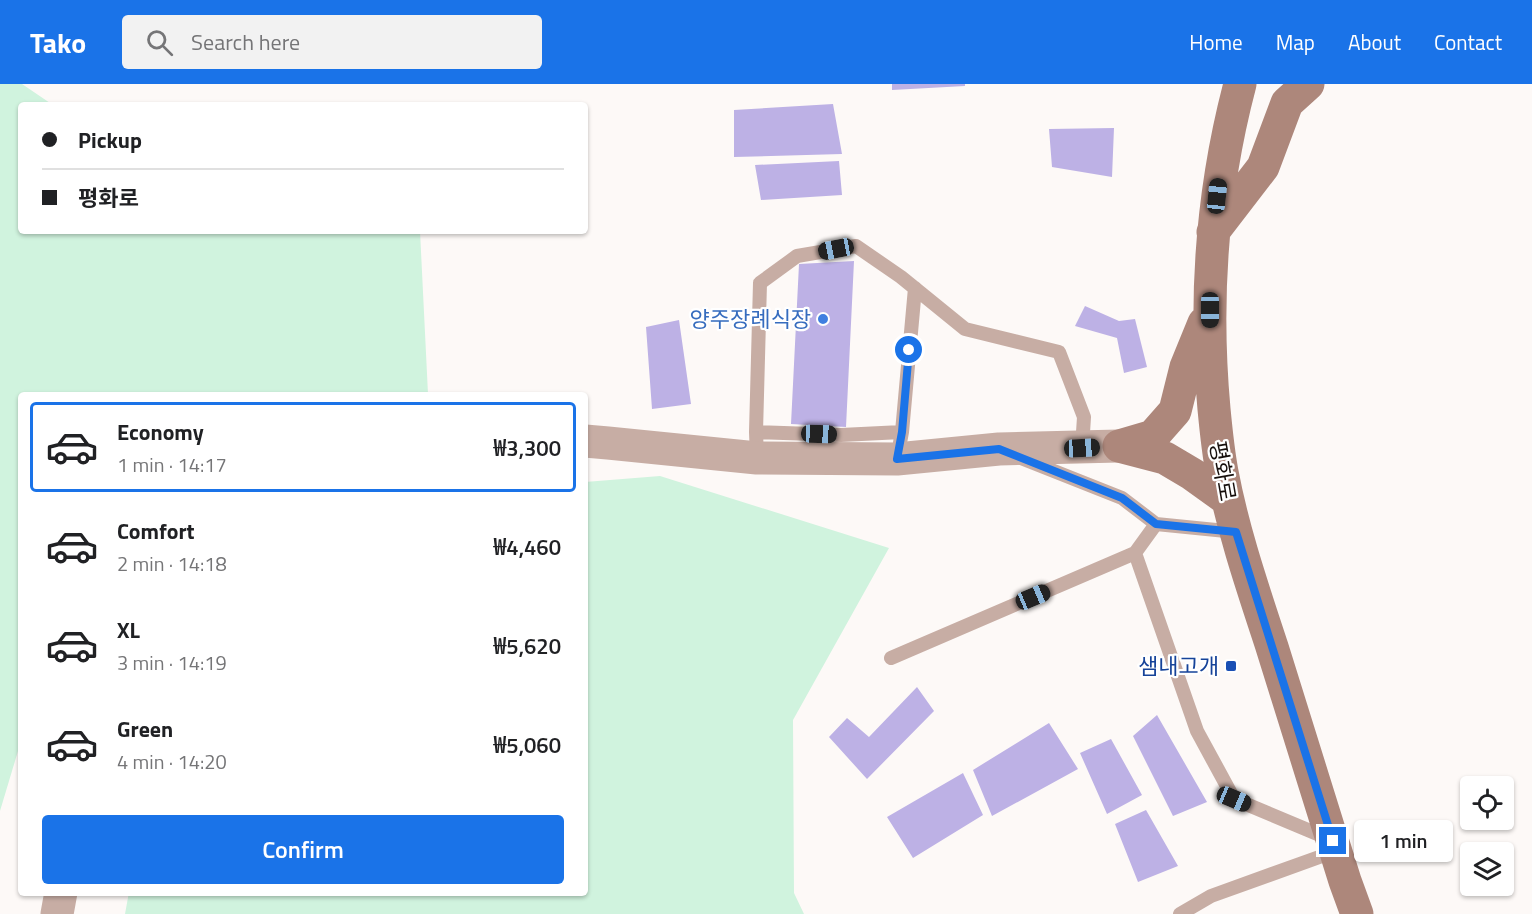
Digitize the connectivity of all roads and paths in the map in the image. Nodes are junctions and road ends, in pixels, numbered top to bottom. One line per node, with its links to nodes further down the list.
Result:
1 (1240, 84): 3 (main road, 평화로)
2 (1308, 84): 3 (main road)
3 (1214, 232): 5 (main road, 평화로)
4 (915, 288): 7 (lane); 8 (lane); 10 (lane)
5 (1210, 310): 9 (main road); 12 (main road, 평화로)
6 (588, 441): 7 (street)
7 (757, 445): 8 (street)
8 (900, 445): 11 (street)
9 (1119, 446): 10 (street); 12 (main road)
10 (1082, 448): 11 (street)
11 (999, 449): 13 (lane)
12 (1228, 500): 14 (main road, 평화로)
13 (1156, 524): 14 (lane); 15 (lane)
14 (1236, 532): 17 (main road, 평화로)
15 (1135, 553): 16 (lane); 17 (lane)
16 (891, 658)
17 (1335, 846): 20 (lane); 21 (main road, 평화로)
18 (60, 896): 19 (street)
19 (57, 914)
20 (1180, 914)
21 (1357, 914)

